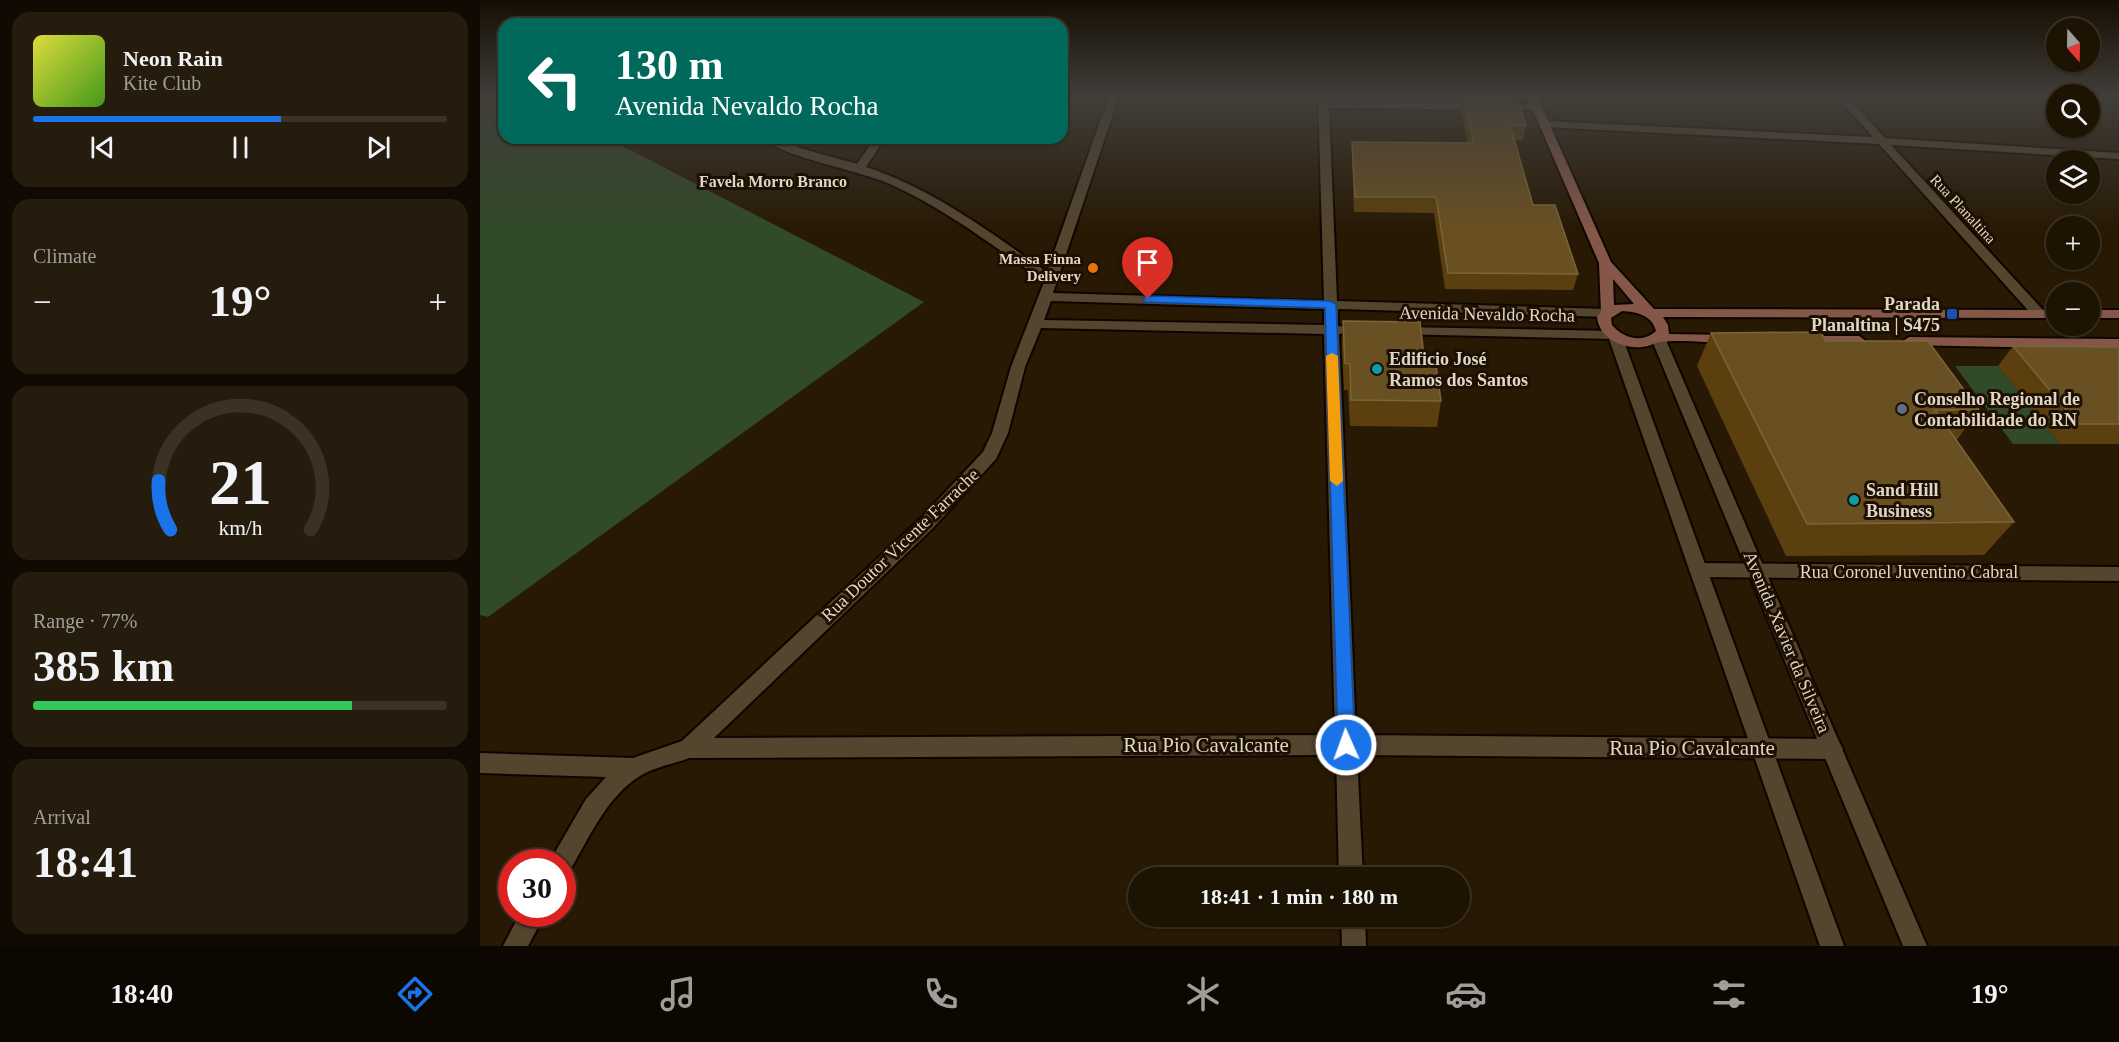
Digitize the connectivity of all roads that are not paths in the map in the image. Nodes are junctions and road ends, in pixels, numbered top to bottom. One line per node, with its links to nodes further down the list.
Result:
1 (1098, 140): 11 (street, Rua Doutor Vicente Farrache)
2 (1324, 140): 13 (street)
3 (1551, 140): 10 (main road)
4 (1863, 140): 5 (street)
5 (1880, 141): 8 (street); 18 (street, Rua Planaltina)
6 (783, 144): 9 (street)
7 (876, 144): 9 (street)
8 (2119, 156)
9 (860, 167): 11 (street)
10 (1605, 263): 14 (main road); 15 (main road)
11 (1049, 279): 12 (street, Rua Doutor Vicente Farrache)
12 (1044, 297): 13 (street, Avenida Nevaldo Rocha); 20 (street, Rua Doutor Vicente Farrache)
13 (1330, 304): 14 (street, Avenida Nevaldo Rocha); 21 (street)
14 (1608, 312): 15 (main road); 24 (main road)
15 (1650, 313): 18 (main road); 25 (main road)
16 (2100, 314): 17 (main road)
17 (2119, 314)
18 (2039, 315): 19 (main road)
19 (2046, 315)
20 (1036, 324): 21 (street); 35 (street, Rua Doutor Vicente Farrache)
21 (1331, 330): 22 (street); 34 (street)
22 (1354, 331)
23 (1388, 331): 24 (street, Avenida Nevaldo Rocha)
24 (1614, 336): 25 (main road); 31 (street)
25 (1659, 338): 26 (main road); 32 (street, Avenida Xavier da Silveira)
26 (1742, 340)
27 (1790, 340): 28 (main road)
28 (1873, 341)
29 (1897, 342): 30 (main road)
30 (2119, 344)
31 (1698, 570): 32 (street, Rua Coronel Juventino Cabral); 36 (street)
32 (1756, 571): 33 (street, Rua Coronel Juventino Cabral); 37 (street, Avenida Xavier da Silveira)
33 (2119, 574)
34 (1346, 745): 35 (street, Rua Pio Cavalcante); 36 (street, Rua Pio Cavalcante); 41 (street)
35 (689, 748): 39 (street, Rua Doutor Vicente Farrache)
36 (1762, 749): 37 (street, Rua Pio Cavalcante); 46 (street)
37 (1832, 749): 47 (street, Avenida Xavier da Silveira)
38 (480, 763): 39 (street)
39 (633, 768): 40 (street, Rua Doutor Vicente Farrache)
40 (570, 849)
41 (1351, 867)
42 (526, 927): 44 (street)
43 (1353, 927): 45 (street)
44 (515, 946)
45 (1354, 946)
46 (1832, 946)
47 (1915, 946)

